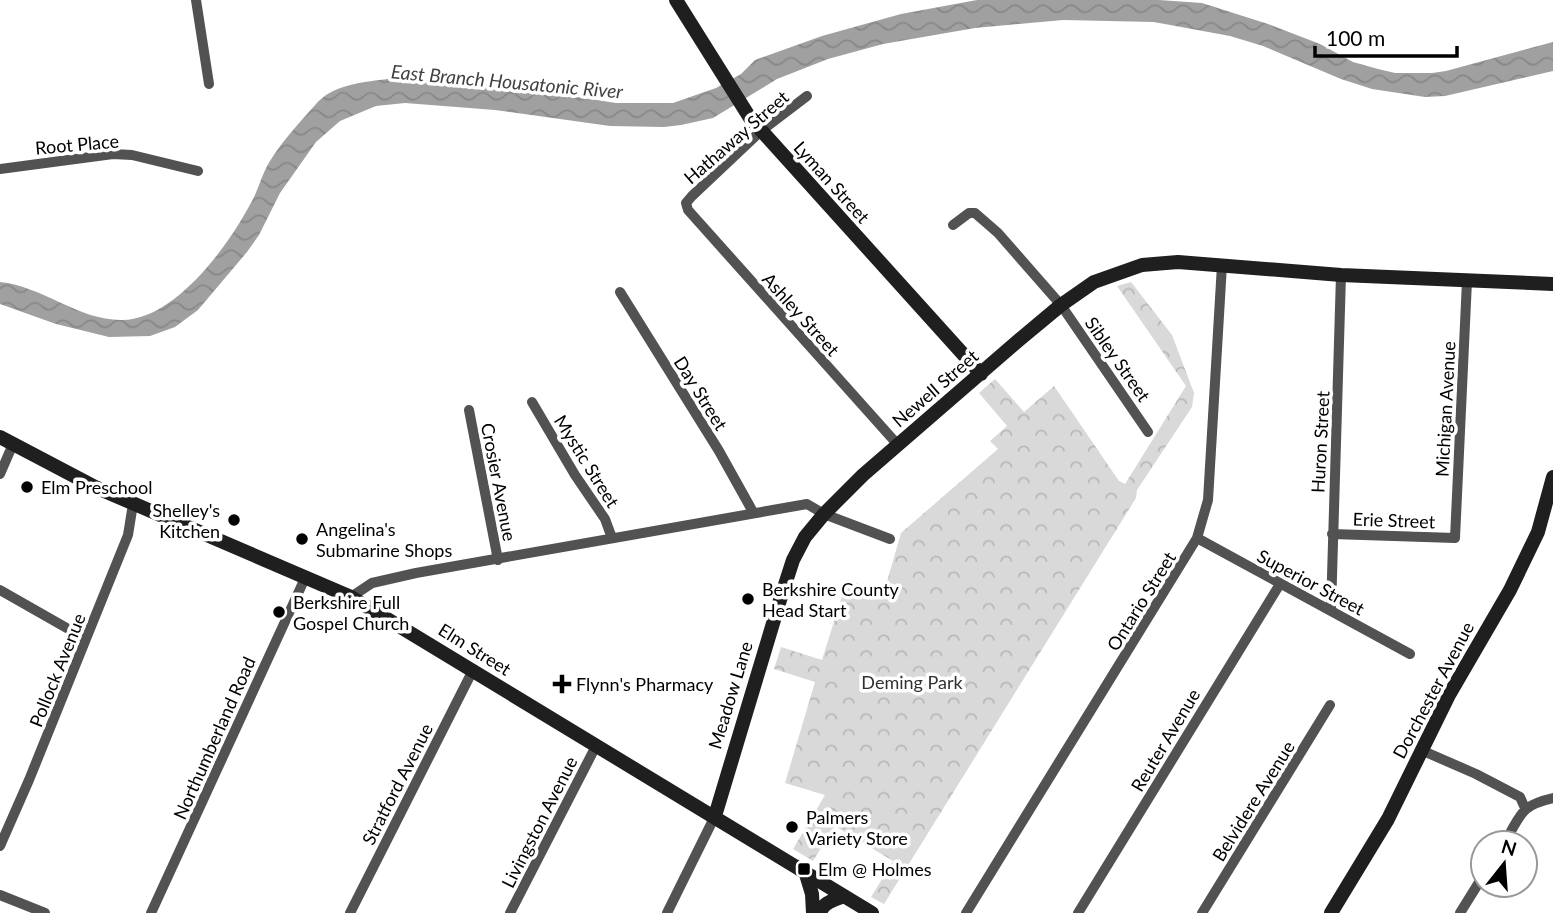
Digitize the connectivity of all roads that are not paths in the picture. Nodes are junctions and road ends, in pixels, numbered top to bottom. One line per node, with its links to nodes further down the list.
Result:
1 (196, 0): 3 (street)
2 (676, 0): 5 (street, Lyman Street)
3 (209, 84)
4 (807, 96): 5 (street, Hathaway Street)
5 (761, 131): 8 (street, Hathaway Street); 16 (street, Lyman Street)
6 (0, 169): 7 (street, Root Place)
7 (198, 171)
8 (687, 202): 21 (street, Ashley Street)
9 (953, 226): 15 (street, Sibley Street)
10 (1222, 265): 11 (street, Newell Street); 15 (street, Newell Street); 29 (street, Ontario Street)
11 (1341, 275): 12 (street, Newell Street); 27 (street, Huron Street)
12 (1467, 281): 13 (street, Newell Street); 30 (street, Michigan Avenue)
13 (1553, 284)
14 (620, 292): 25 (street, Day Street)
15 (1061, 305): 16 (street, Newell Street); 19 (street, Sibley Street)
16 (981, 374): 21 (street, Newell Street)
17 (532, 402): 28 (street, Mystic Street)
18 (469, 410): 32 (street, Crosier Avenue)
19 (1148, 432)
20 (6, 441): 22 (street); 24 (street, Elm Street)
21 (898, 445): 26 (street, Newell Street)
22 (0, 474)
23 (1553, 477): 43 (street, Dorchester Avenue)
24 (133, 504): 33 (street, Elm Street); 38 (street, Pollock Avenue)
25 (754, 512): 26 (street); 28 (street)
26 (824, 514): 31 (street); 46 (street, Meadow Lane)
27 (1332, 534): 30 (street, Erie Street); 37 (street, Huron Street)
28 (612, 538): 32 (street)
29 (1197, 538): 34 (street, Superior Street); 60 (street, Ontario Street)
30 (1455, 538)
31 (890, 539)
32 (498, 559): 36 (street)
33 (306, 576): 36 (street, Elm Street); 53 (street, Northumberland Road)
34 (1280, 584): 37 (street, Superior Street); 61 (street, Reuter Avenue)
35 (0, 590): 38 (street)
36 (351, 597): 40 (street, Elm Street)
37 (1331, 610): 39 (street, Superior Street)
38 (86, 639): 48 (street, Pollock Avenue)
39 (1410, 654)
40 (472, 670): 42 (street, Elm Street); 54 (street, Stratford Avenue)
41 (1331, 705): 62 (street, Belvidere Avenue)
42 (596, 746): 46 (street, Elm Street); 55 (street, Livingston Avenue)
43 (1421, 750): 45 (street); 63 (street, Dorchester Avenue)
44 (1553, 798): 45 (street)
45 (1525, 808): 47 (street)
46 (715, 816): 49 (street, Elm Street); 56 (street)
47 (1512, 829)
48 (0, 846)
49 (804, 871): 51 (street, Elm Street); 57 (street)
50 (0, 895): 52 (street)
51 (844, 896): 58 (street); 59 (street, Elm Street)
52 (45, 913)
53 (151, 913)
54 (350, 913)
55 (510, 913)
56 (667, 913)
57 (813, 913)
58 (820, 913)
59 (872, 913)
60 (967, 913)
61 (1078, 913)
62 (1202, 913)
63 (1331, 913)

